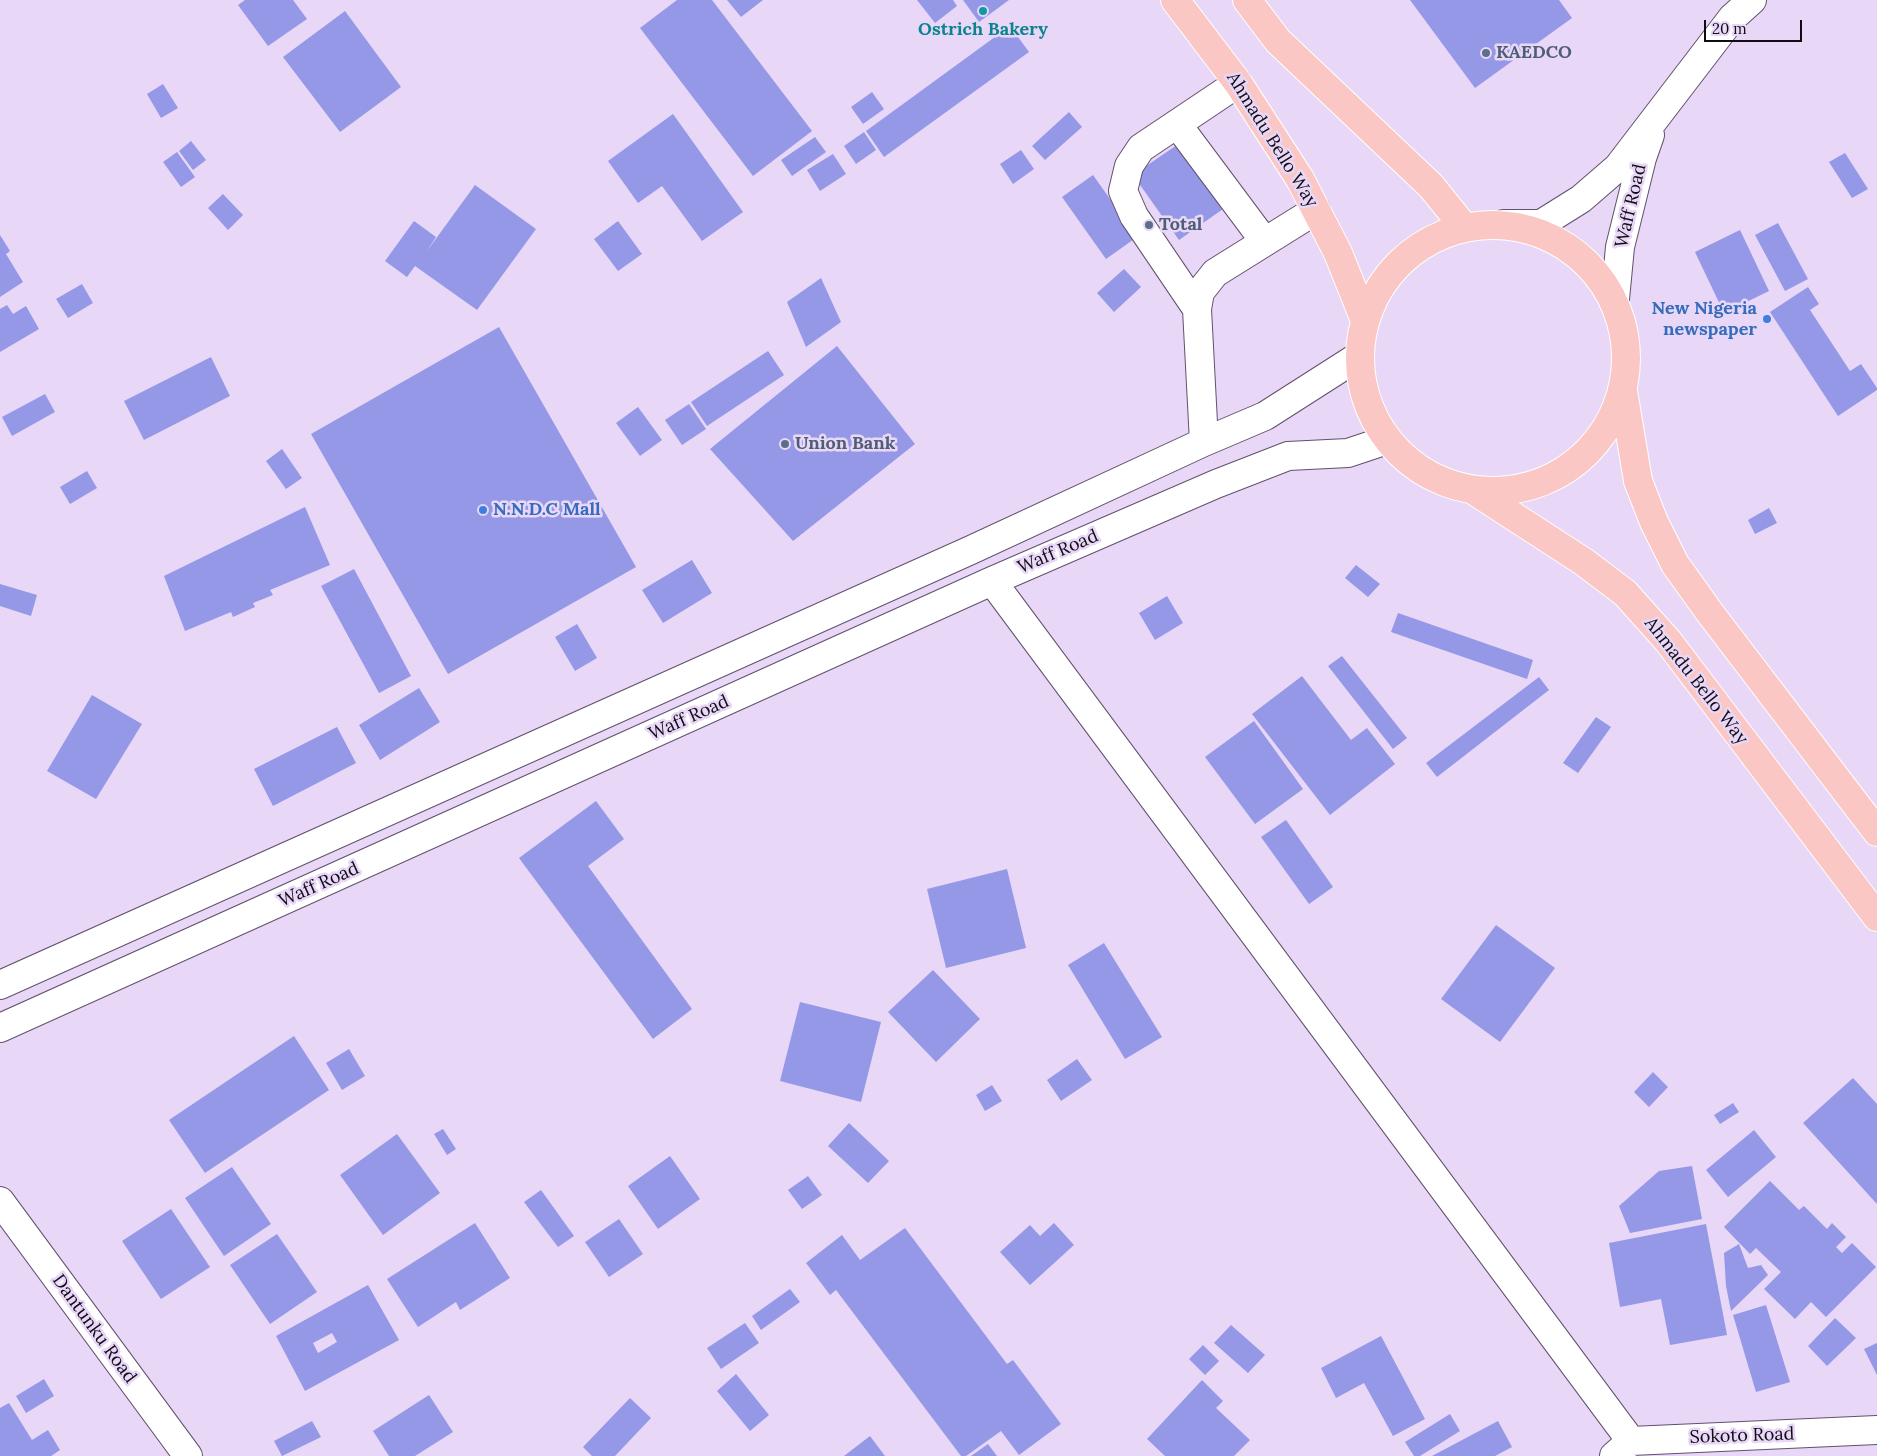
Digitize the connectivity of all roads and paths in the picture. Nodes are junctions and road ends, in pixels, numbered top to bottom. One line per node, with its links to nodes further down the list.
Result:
1 (1175, 0): 5 (main road, Ahmadu Bello Way)
2 (1247, 0): 10 (main road)
3 (1752, 0): 4 (street, Waff Road)
4 (1725, 9): 6 (street, Waff Road)
5 (1238, 83): 7 (street); 8 (main road, Ahmadu Bello Way)
6 (1657, 114): 9 (street, Waff Road); 12 (street, Waff Road)
7 (1177, 124): 11 (street); 13 (street)
8 (1316, 210): 11 (street); 14 (main road, Ahmadu Bello Way)
9 (1504, 224): 10 (main road); 12 (main road)
10 (1464, 227): 14 (main road)
11 (1265, 242): 13 (street)
12 (1614, 299): 16 (main road)
13 (1197, 309): 18 (street)
14 (1364, 318): 15 (main road)
15 (1358, 356): 17 (main road); 18 (street)
16 (1623, 391): 19 (main road); 21 (main road)
17 (1387, 440): 19 (main road); 20 (street, Waff Road)
18 (1204, 442): 23 (street)
19 (1473, 490): 22 (main road, Ahmadu Bello Way)
20 (992, 581): 24 (street, Waff Road); 27 (street)
21 (1877, 832)
22 (1877, 917)
23 (0, 985)
24 (0, 1028)
25 (0, 1201): 28 (street, Dantunku Road)
26 (1877, 1430): 27 (street, Sokoto Road)
27 (1622, 1448)
28 (188, 1456)

